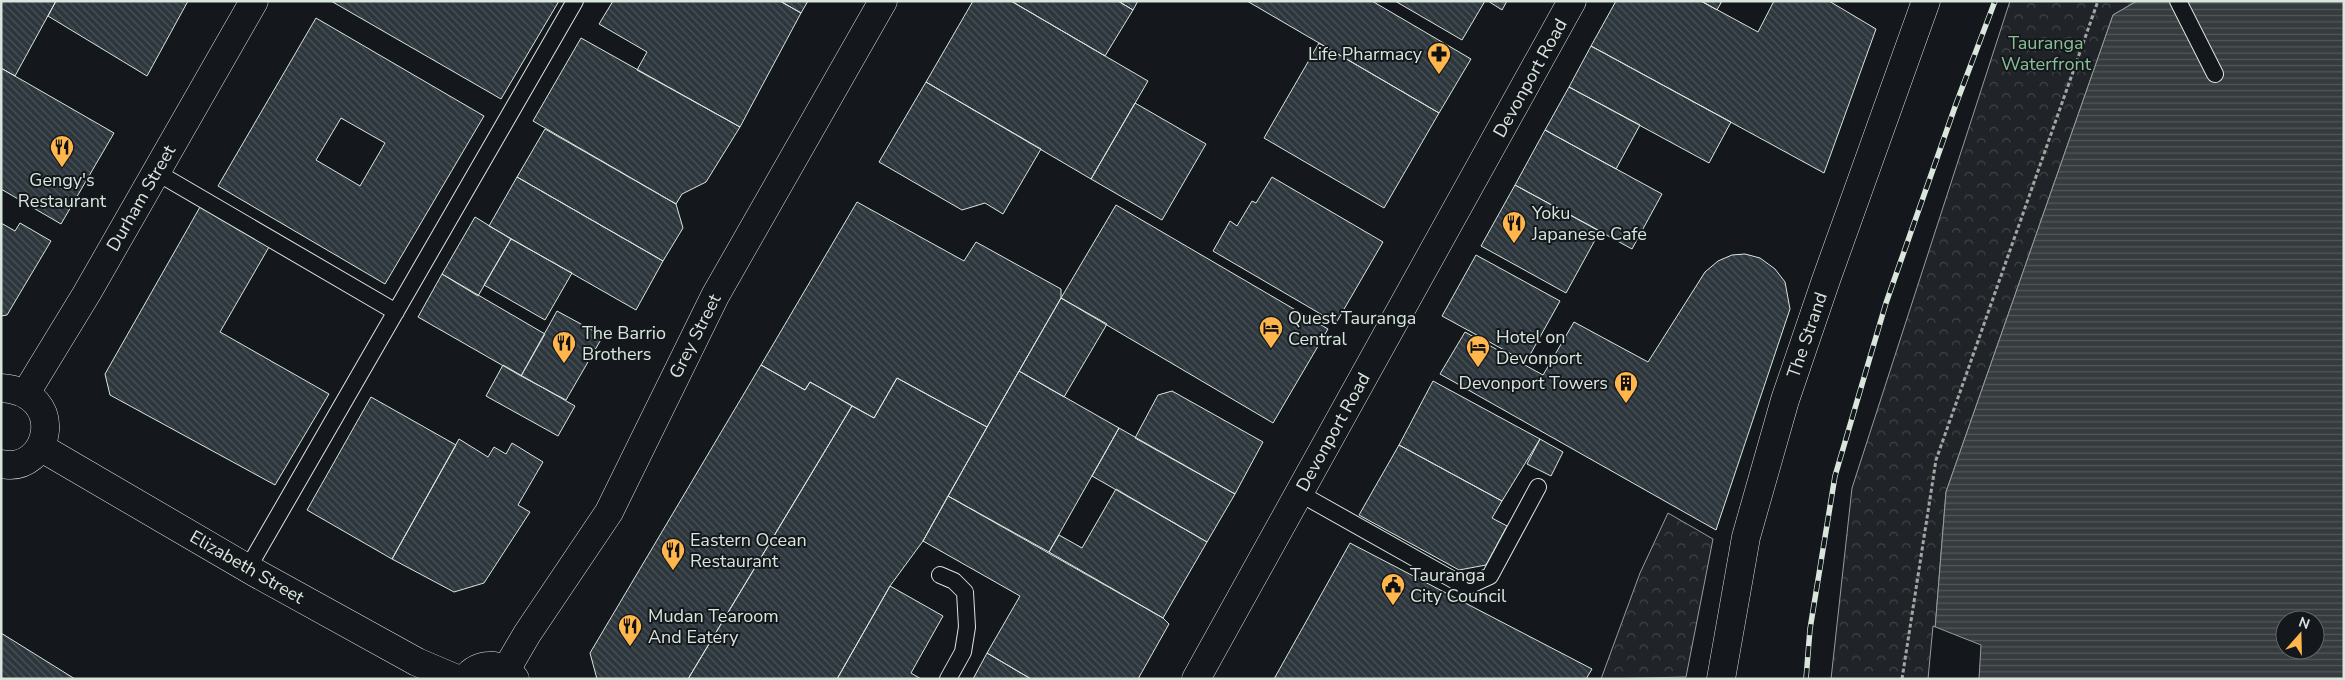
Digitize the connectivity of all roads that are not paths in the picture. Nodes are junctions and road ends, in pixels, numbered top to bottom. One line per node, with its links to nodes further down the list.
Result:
1 (254, 1): 8 (street, Durham Street)
2 (575, 1): 9 (lane)
3 (883, 1): 17 (street, Grey Street)
4 (1572, 1): 14 (street, Devonport Road)
5 (1926, 1): 22 (street, The Strand)
6 (2178, 1): 7 (lane)
7 (2215, 74)
8 (156, 172): 9 (lane); 10 (street, Durham Street)
9 (396, 312): 15 (lane)
10 (8, 389): 11 (street)
11 (40, 447): 12 (street); 15 (street, Elizabeth Street)
12 (1, 464)
13 (1538, 487): 14 (lane)
14 (1299, 493): 21 (street, Devonport Road)
15 (248, 568): 18 (street, Elizabeth Street)
16 (940, 575): 20 (lane)
17 (511, 674): 19 (street)
18 (457, 679)
19 (465, 679)
20 (948, 679)
21 (1196, 679)
22 (1721, 679)

